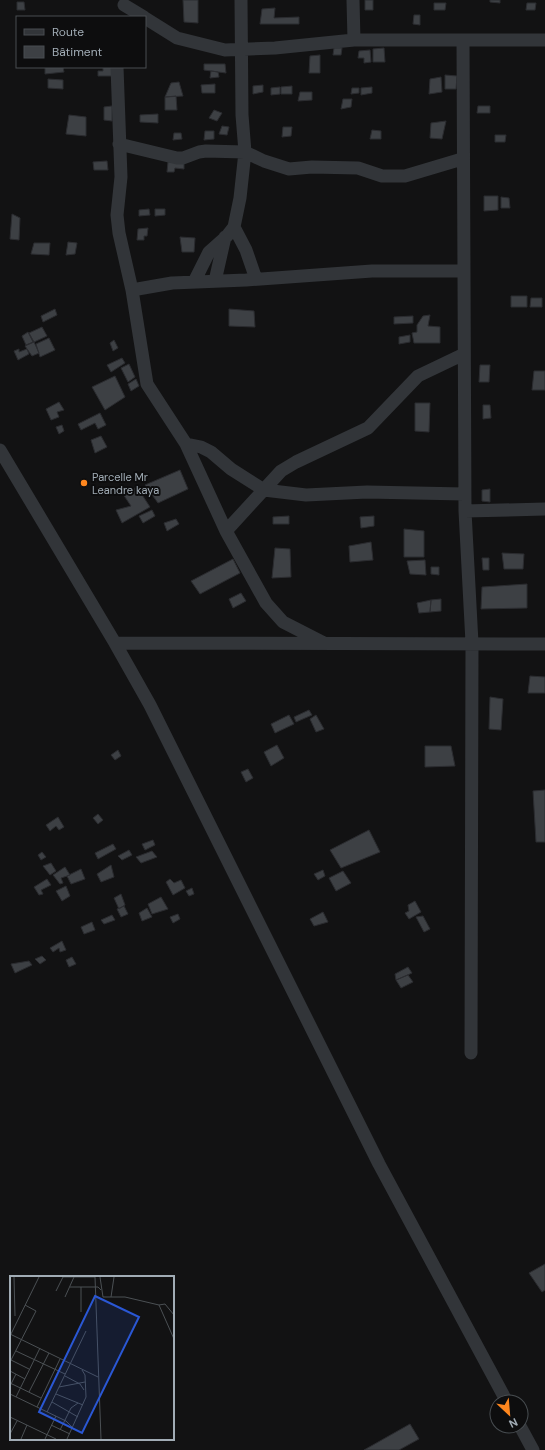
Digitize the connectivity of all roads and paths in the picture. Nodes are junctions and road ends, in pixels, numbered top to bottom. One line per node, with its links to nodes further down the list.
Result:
1 (241, 0): 9 (street)
2 (353, 0): 6 (street)
3 (124, 7): 4 (street)
4 (142, 16)
5 (146, 18): 9 (street)
6 (354, 40): 7 (street); 9 (street)
7 (463, 40): 8 (street); 13 (street)
8 (545, 40)
9 (242, 49): 12 (street)
10 (117, 68): 11 (street)
11 (119, 144): 12 (street); 20 (street)
12 (245, 152): 13 (street); 14 (street)
13 (462, 159): 16 (street)
14 (234, 227): 15 (street); 17 (street)
15 (225, 237): 18 (street); 19 (street)
16 (463, 271): 17 (street); 21 (street)
17 (256, 279): 18 (street)
18 (215, 281): 19 (street)
19 (194, 282): 20 (street)
20 (132, 290): 22 (street)
21 (464, 354): 24 (street); 25 (street)
22 (186, 444): 24 (street); 28 (street)
23 (0, 450): 29 (street)
24 (264, 490): 25 (street); 28 (street)
25 (464, 494): 27 (street)
26 (545, 509): 27 (street)
27 (464, 511): 31 (street)
28 (226, 531): 30 (street)
29 (115, 643): 30 (street); 34 (street)
30 (324, 643): 31 (street)
31 (472, 643): 32 (street); 33 (street)
32 (545, 644)
33 (471, 1052)
34 (503, 1394)
35 (524, 1434): 36 (street)
36 (533, 1450)

